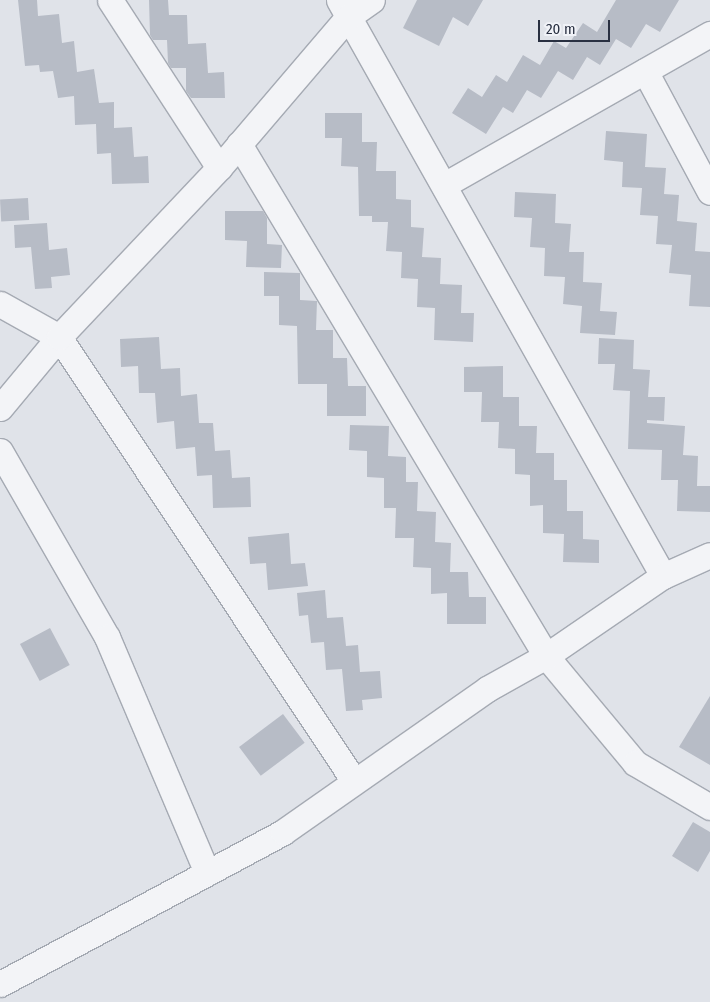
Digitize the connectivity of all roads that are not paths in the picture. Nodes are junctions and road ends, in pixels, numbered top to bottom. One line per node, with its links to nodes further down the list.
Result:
1 (110, 0): 7 (street)
2 (372, 0): 3 (street)
3 (344, 8): 6 (street); 8 (street)
4 (710, 34): 5 (street)
5 (644, 71): 8 (street); 9 (street)
6 (240, 144): 7 (street); 16 (street)
7 (220, 168): 11 (street)
8 (444, 186): 15 (street)
9 (710, 192)
10 (0, 304): 11 (street)
11 (60, 337): 12 (street); 17 (street)
12 (0, 408)
13 (0, 451): 19 (street)
14 (710, 555): 15 (street)
15 (663, 576): 16 (street)
16 (546, 656): 17 (street); 18 (street)
17 (354, 781): 19 (street)
18 (710, 807)
19 (207, 873): 20 (street)
20 (0, 984)

